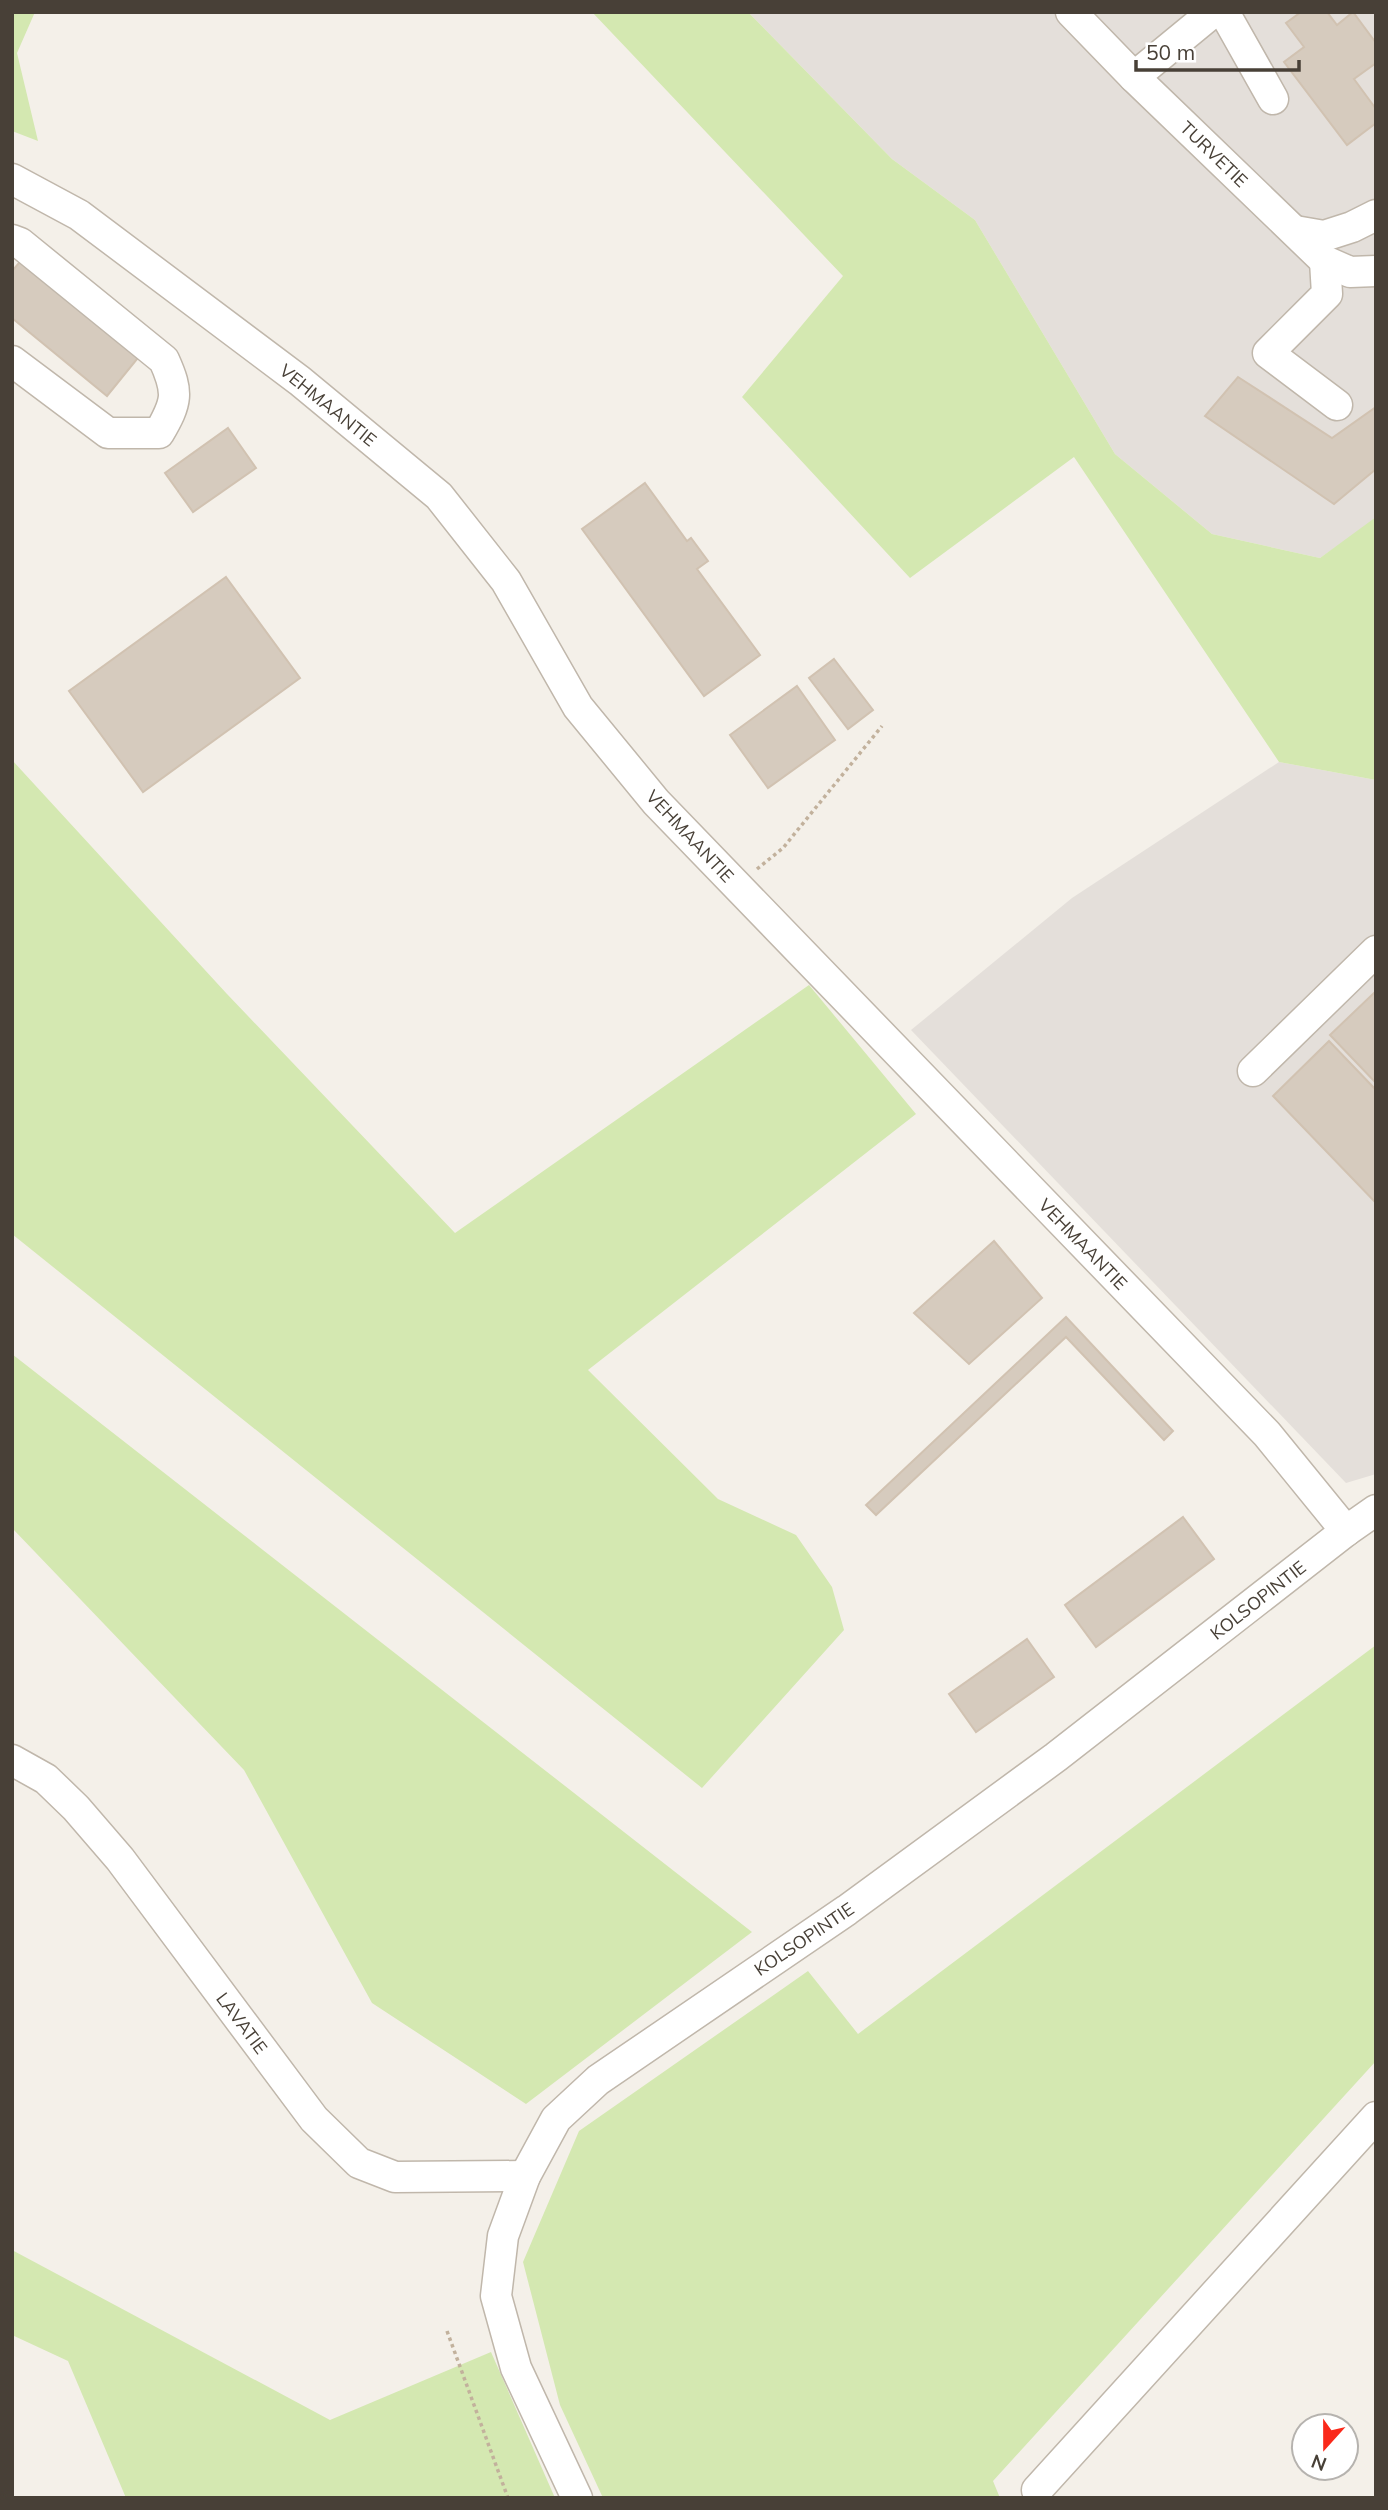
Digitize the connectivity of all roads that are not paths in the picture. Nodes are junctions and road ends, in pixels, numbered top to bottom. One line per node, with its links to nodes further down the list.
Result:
1 (1071, 12): 4 (street, TURVETIE)
2 (1213, 12): 4 (street)
3 (1224, 12): 5 (street)
4 (1134, 77): 8 (street, TURVETIE)
5 (1273, 99)
6 (12, 179): 17 (street, VEHMAANTIE)
7 (1376, 215): 8 (street)
8 (1295, 231): 10 (street, TURVETIE)
9 (12, 240): 12 (street)
10 (1325, 261): 11 (street, TURVETIE); 13 (street)
11 (1376, 271)
12 (12, 361)
13 (1337, 405)
14 (1376, 951): 15 (street)
15 (1253, 1072)
16 (1376, 1510): 17 (street, KOLSOPINTIE)
17 (1346, 1531): 20 (street, KOLSOPINTIE)
18 (12, 1760): 20 (street, LAVATIE)
19 (1376, 2117): 21 (street)
20 (525, 2176): 22 (street, KOLSOPINTIE)
21 (1037, 2490)
22 (577, 2498)

